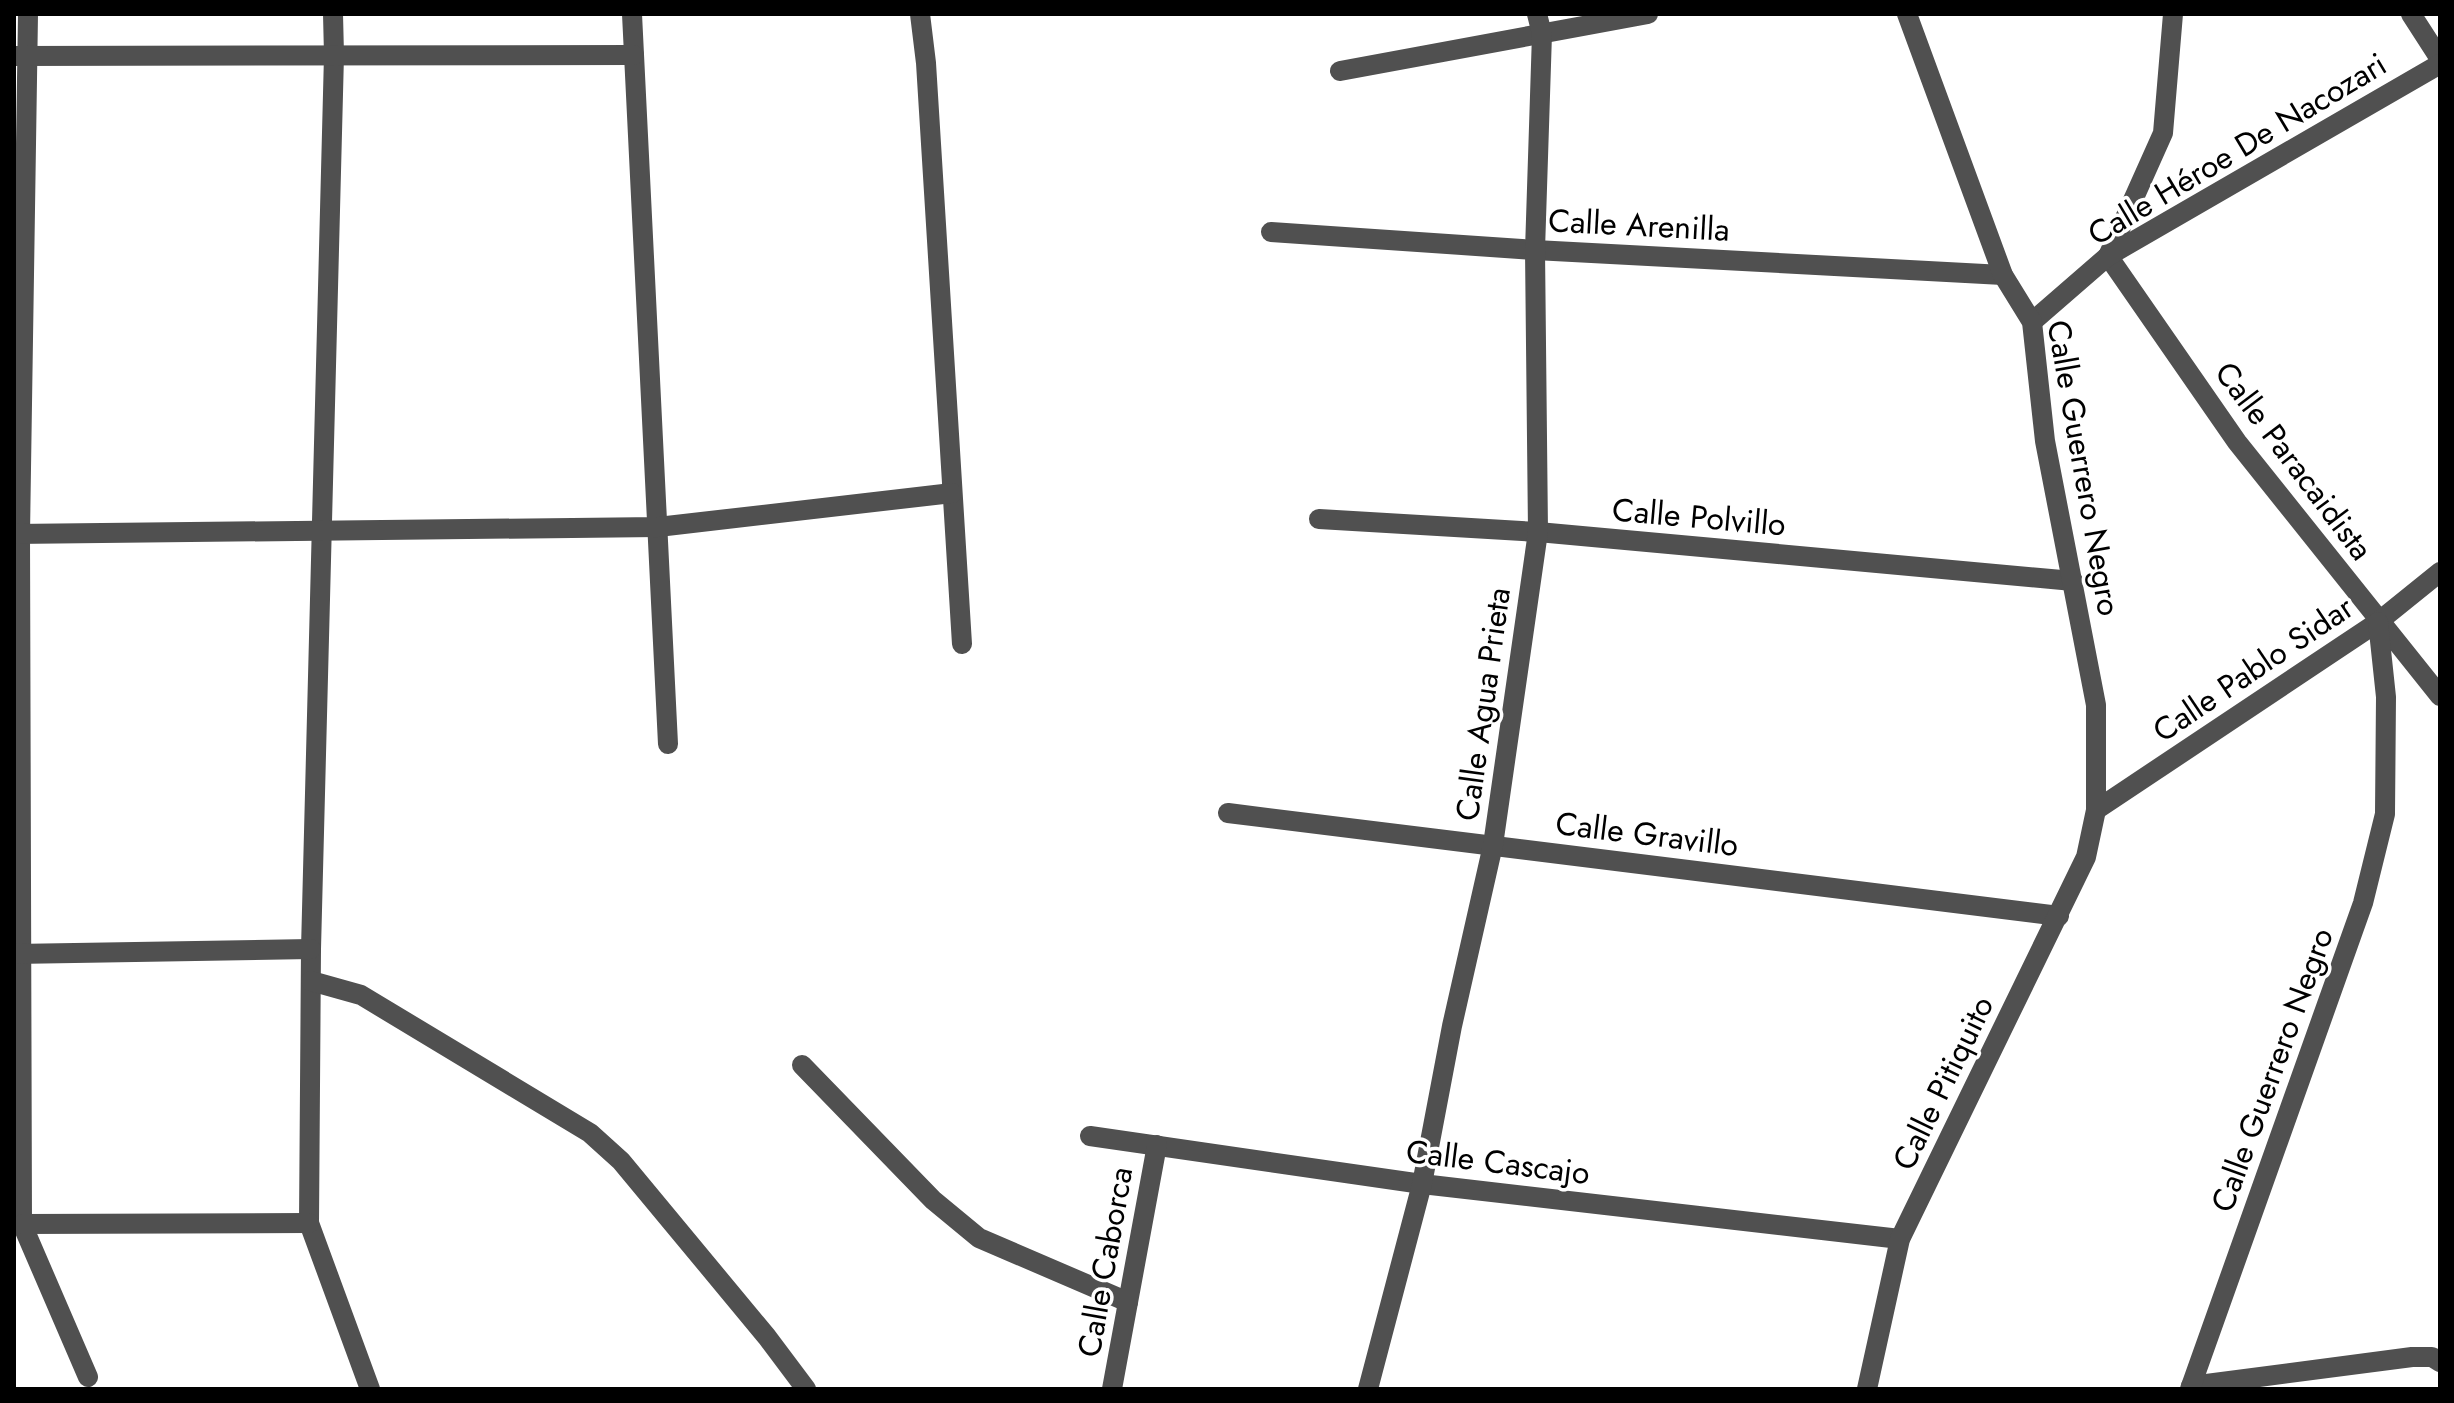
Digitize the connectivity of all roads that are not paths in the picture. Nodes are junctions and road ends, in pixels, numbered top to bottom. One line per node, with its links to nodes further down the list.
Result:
1 (28, 14): 12 (street)
2 (333, 14): 10 (street)
3 (632, 14): 11 (street)
4 (920, 14): 20 (street)
5 (1648, 14): 9 (street)
6 (1907, 14): 18 (street, Calle Guerrero Negro)
7 (2173, 14): 17 (street)
8 (2411, 14): 13 (street)
9 (1540, 24): 14 (street); 16 (street, Calle Agua Prieta)
10 (334, 55): 11 (street); 12 (street); 23 (street)
11 (634, 55): 22 (street)
12 (21, 56): 25 (street)
13 (2440, 62): 17 (street, Calle Héroe De Nacozari)
14 (1340, 71)
15 (1271, 232): 16 (street, Calle Arenilla)
16 (1535, 250): 18 (street, Calle Arenilla); 24 (street, Calle Agua Prieta)
17 (2108, 256): 19 (street, Calle Héroe De Nacozari); 28 (street, Calle Paracaidista)
18 (2003, 275): 19 (street, Calle Guerrero Negro)
19 (2032, 322): 27 (street, Calle Guerrero Negro)
20 (952, 493): 22 (street); 29 (street)
21 (1319, 519): 24 (street, Calle Polvillo)
22 (658, 527): 23 (street); 31 (street)
23 (322, 531): 25 (street); 36 (street)
24 (1538, 532): 27 (street, Calle Polvillo); 34 (street, Calle Agua Prieta)
25 (17, 534): 37 (street)
26 (2440, 572): 28 (street, Calle Pablo Sidar)
27 (2073, 581): 32 (street, Calle Guerrero Negro)
28 (2378, 622): 30 (street, Calle Paracaidista); 32 (street, Calle Pablo Sidar); 49 (street, Calle Guerrero Negro)
29 (962, 644)
30 (2440, 696)
31 (668, 744)
32 (2096, 810): 35 (street, Calle Pitiquito)
33 (1228, 813): 34 (street, Calle Gravillo)
34 (1493, 845): 35 (street, Calle Gravillo); 42 (street, Calle Agua Prieta)
35 (2059, 916): 45 (street, Calle Pitiquito)
36 (311, 949): 37 (street); 38 (street)
37 (18, 954): 44 (street)
38 (311, 981): 43 (street); 51 (street)
39 (802, 1065): 46 (street)
40 (1090, 1136): 41 (street, Calle Cascajo)
41 (1157, 1145): 42 (street, Calle Cascajo); 46 (street, Calle Caborca)
42 (1422, 1184): 45 (street, Calle Cascajo); 53 (street, Calle Agua Prieta)
43 (309, 1223): 44 (street); 50 (street)
44 (22, 1224): 48 (street)
45 (1900, 1239): 54 (street, Calle Pitiquito)
46 (1128, 1302): 52 (street, Calle Caborca)
47 (2440, 1362): 49 (street)
48 (88, 1377)
49 (2190, 1388)
50 (370, 1389)
51 (806, 1389)
52 (1112, 1389)
53 (1368, 1389)
54 (1867, 1389)

